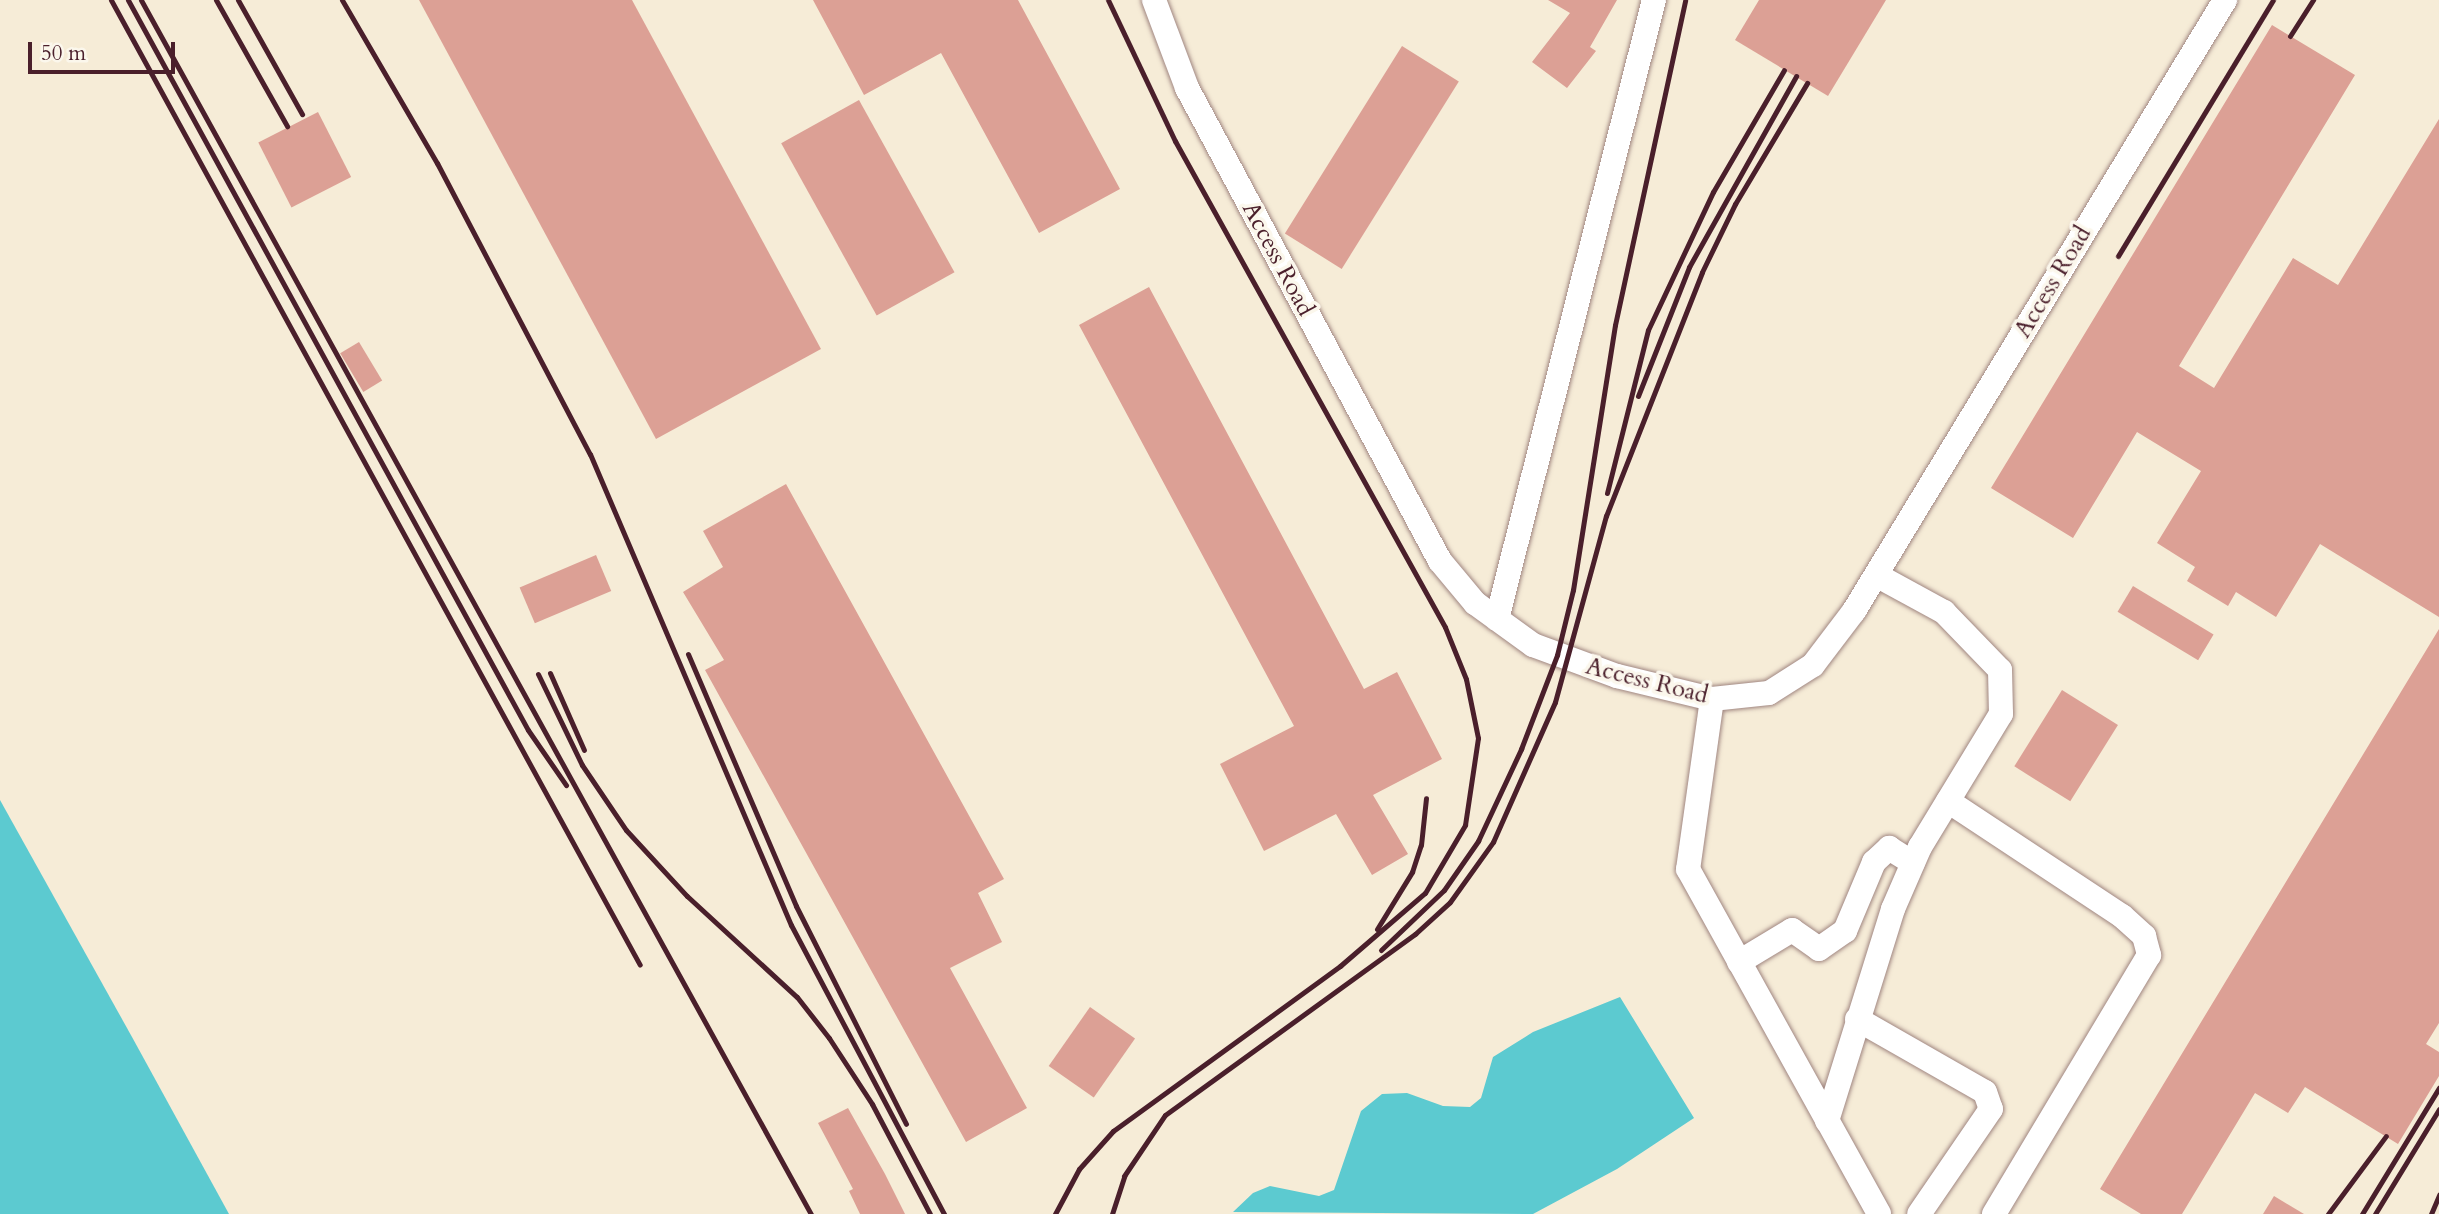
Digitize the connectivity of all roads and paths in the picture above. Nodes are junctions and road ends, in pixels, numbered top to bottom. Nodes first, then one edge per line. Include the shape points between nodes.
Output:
1 (1154, 0) edge
2 (1654, 0) edge
3 (2225, 0) edge
4 (1876, 575) junction
5 (1497, 619) junction
6 (1712, 699) junction
7 (1948, 801) junction
8 (1913, 863) junction
9 (1739, 962) junction
10 (1857, 1019) junction
11 (1827, 1121) junction
12 (1879, 1214) edge
13 (1919, 1214) edge
14 (1994, 1214) edge

1 - 5 lane, Access Road via 1187,89 1440,561 1475,603
2 - 5 lane
3 - 4 lane, Access Road
4 - 6 lane, Access Road via 1814,665 1769,693
4 - 7 lane via 1944,612 2000,670 2001,714
5 - 6 lane, Access Road via 1533,645 1570,661
6 - 9 lane via 1688,869
7 - 8 lane
7 - 14 lane via 2122,916 2144,936 2149,955
8 - 9 lane via 1889,848 1874,862 1845,931 1819,949 1792,930
8 - 10 lane
9 - 11 lane
10 - 11 lane
10 - 13 lane via 1985,1092 1991,1109
11 - 12 lane

